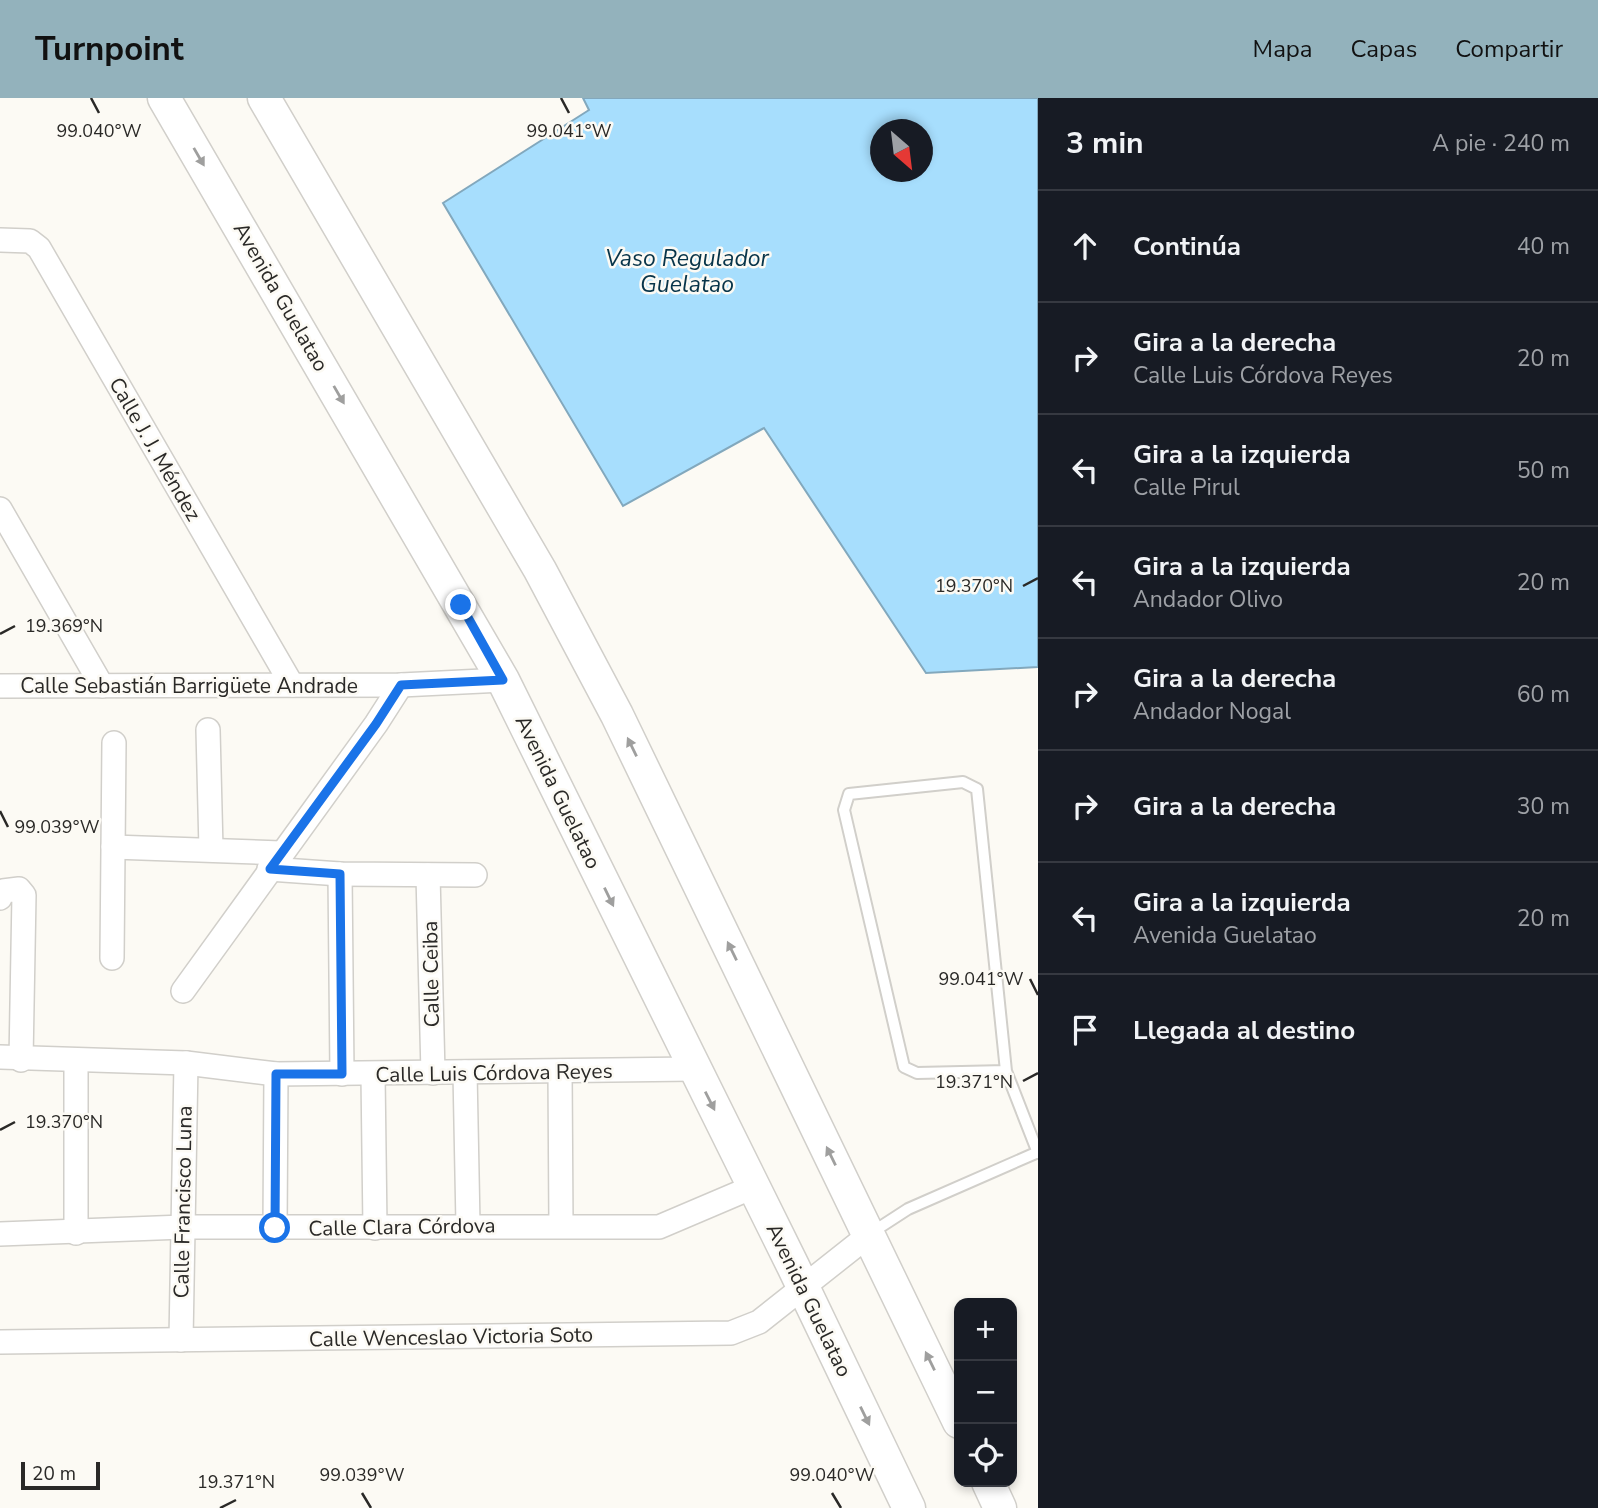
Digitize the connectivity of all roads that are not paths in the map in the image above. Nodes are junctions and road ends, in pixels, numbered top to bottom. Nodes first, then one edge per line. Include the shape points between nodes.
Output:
1 (164, 98) edge
2 (264, 98) edge
3 (0, 240) edge
4 (0, 509) edge
5 (503, 680) junction
6 (292, 685) junction
7 (401, 685) junction
8 (0, 686) edge
9 (102, 686) junction
10 (208, 730) dead end
11 (114, 743) dead end
12 (113, 847) junction
13 (211, 849) junction
14 (275, 860) junction
15 (340, 874) junction
16 (428, 875) junction
17 (475, 875) dead end
18 (0, 898) edge
19 (112, 958) dead end
20 (183, 991) dead end
21 (10, 1059) edge
22 (76, 1060) junction
23 (186, 1063) junction
24 (694, 1069) junction
25 (1006, 1071) junction
26 (465, 1072) junction
27 (560, 1072) junction
28 (433, 1073) junction
29 (276, 1074) junction
30 (342, 1074) junction
31 (373, 1075) junction
32 (1038, 1152) edge
33 (753, 1187) junction
34 (468, 1225) junction
35 (561, 1226) junction
36 (183, 1227) junction
37 (275, 1228) junction
38 (375, 1228) junction
39 (76, 1233) junction
40 (0, 1234) edge
41 (869, 1235) junction
42 (798, 1278) junction
43 (181, 1340) junction
44 (0, 1342) edge
45 (954, 1412) edge
46 (990, 1487) edge
47 (909, 1508) edge
48 (1000, 1508) edge

1 -> 5 main road, Avenida Guelatao
41 -> 2 main road via 617,715 540,570
3 - 6 street, Calle J. J. Méndez via 25,240 39,248
4 - 9 street
5 - 7 street, Calle Sebastián Barrigüete Andrade
5 -> 24 main road, Avenida Guelatao
6 - 7 street, Calle Sebastián Barrigüete Andrade
6 - 9 street, Calle Sebastián Barrigüete Andrade
7 - 14 street
8 - 9 street, Calle Sebastián Barrigüete Andrade
10 - 13 street
11 - 12 street
12 - 13 street
12 - 19 street
13 - 14 street
14 - 15 street
14 - 20 street
15 - 16 street
15 - 30 street
16 - 17 street
16 - 28 street, Calle Ceiba
18 - 21 street via 9,889 19,888 24,895
21 - 22 street, Calle Luis Córdova Reyes
22 - 23 street, Calle Luis Córdova Reyes
22 - 39 street
23 - 29 street, Calle Luis Córdova Reyes
23 - 36 street, Calle Francisco Luna
24 - 27 street, Calle Luis Córdova Reyes
24 -> 33 main road, Avenida Guelatao
25 - 25 lane via 977,789 963,782 849,794 844,810 904,1067 917,1073
25 - 32 lane
26 - 27 street, Calle Luis Córdova Reyes
26 - 28 street, Calle Luis Córdova Reyes
26 - 34 street
27 - 35 street
28 - 31 street, Calle Luis Córdova Reyes
29 - 30 street, Calle Luis Córdova Reyes
29 - 37 street
30 - 31 street, Calle Luis Córdova Reyes
31 - 38 street
32 - 41 lane via 908,1209
33 - 35 street, Calle Clara Córdova via 662,1226
33 - 42 main road, Avenida Guelatao
34 - 35 street, Calle Clara Córdova
34 - 38 street, Calle Clara Córdova
36 - 37 street, Calle Clara Córdova
36 - 39 street, Calle Clara Córdova
36 - 43 street, Calle Francisco Luna
37 - 38 street, Calle Clara Córdova
39 - 40 street, Calle Clara Córdova
41 - 42 street, Calle Wenceslao Victoria Soto
45 -> 41 main road
42 - 43 street, Calle Wenceslao Victoria Soto via 759,1322 731,1333
42 -> 47 main road, Avenida Guelatao
43 - 44 street, Calle Wenceslao Victoria Soto
46 - 48 main road

